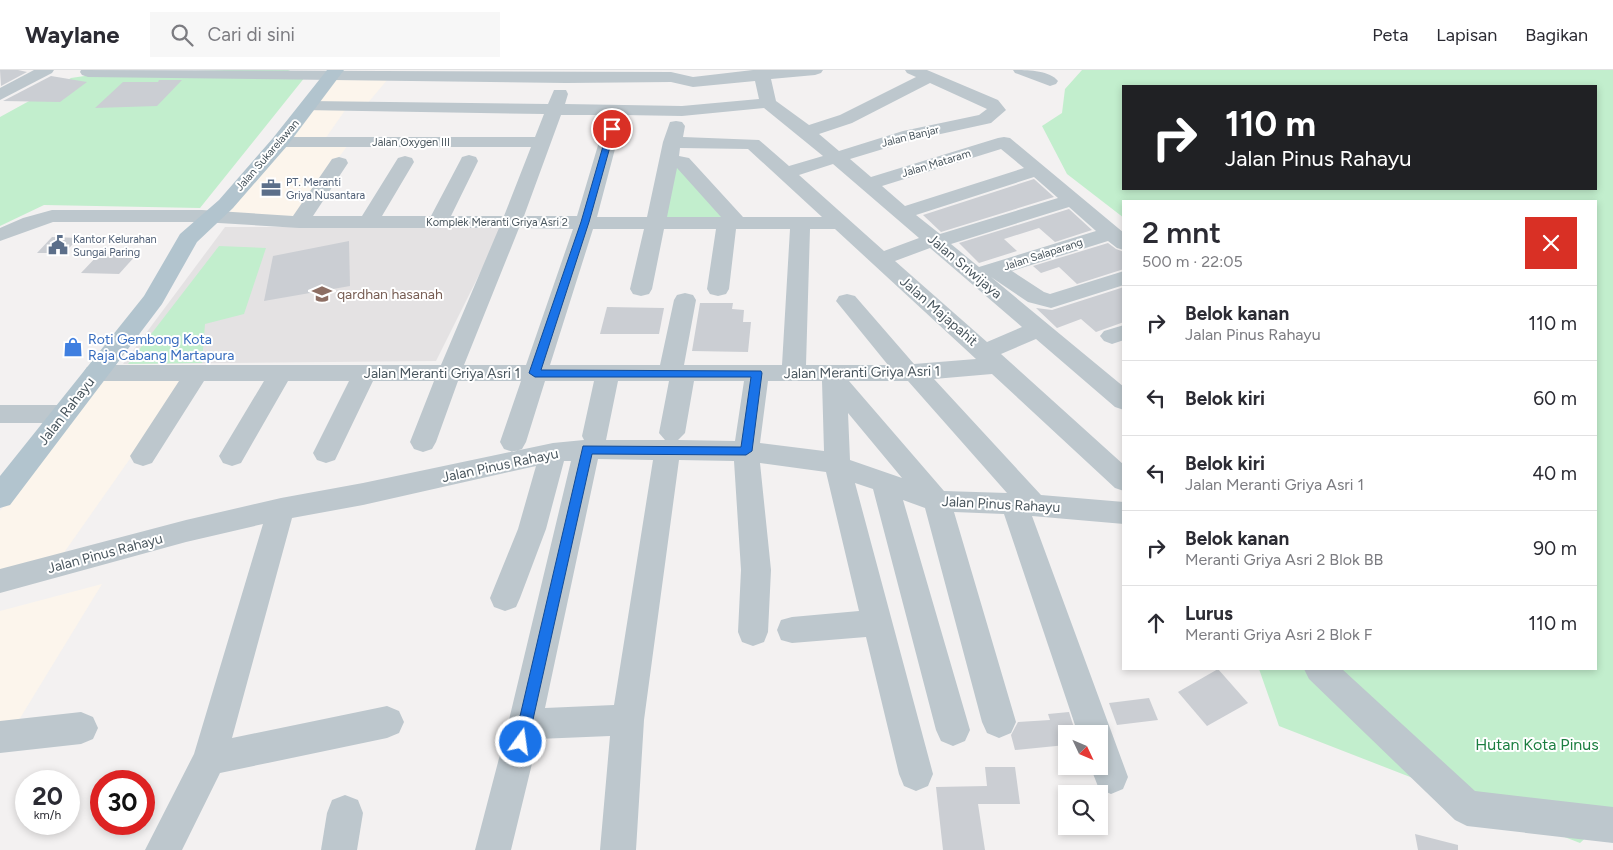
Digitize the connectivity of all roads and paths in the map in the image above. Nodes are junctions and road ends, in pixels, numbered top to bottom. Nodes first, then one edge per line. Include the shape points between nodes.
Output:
1 (46, 70) edge
2 (823, 70) edge
3 (913, 70) edge
4 (1021, 70) edge
5 (88, 72) dead end
6 (328, 72) edge
7 (762, 72) edge
8 (400, 73) edge
9 (455, 73) edge
10 (511, 73) edge
11 (568, 74) edge
12 (621, 74) edge
13 (672, 74) edge
14 (929, 77) junction
15 (1050, 81) dead end
16 (0, 95) edge
17 (768, 103) junction
18 (309, 106) junction
19 (554, 109) junction
20 (617, 110) junction
21 (679, 111) junction
22 (985, 119) junction
23 (806, 132) junction
24 (1002, 138) junction
25 (280, 142) junction
26 (542, 142) junction
27 (672, 142) junction
28 (836, 157) junction
29 (469, 161) dead end
30 (405, 162) dead end
31 (668, 162) junction
32 (339, 163) dead end
33 (1037, 170) junction
34 (786, 173) junction
35 (868, 184) junction
36 (1072, 200) junction
37 (902, 213) junction
38 (205, 220) junction
39 (299, 222) junction
40 (368, 222) junction
41 (438, 222) junction
42 (512, 222) junction
43 (585, 222) junction
44 (654, 222) junction
45 (733, 223) junction
46 (800, 223) junction
47 (841, 223) junction
48 (0, 235) edge
49 (1117, 238) edge
50 (935, 241) junction
51 (880, 259) junction
52 (985, 272) junction
53 (1122, 279) edge
54 (641, 289) dead end
55 (718, 289) dead end
56 (685, 300) dead end
57 (847, 301) dead end
58 (1038, 329) junction
59 (992, 358) junction
60 (95, 373) junction
61 (197, 373) junction
62 (281, 373) junction
63 (365, 373) junction
64 (448, 373) junction
65 (535, 373) junction
66 (608, 373) junction
67 (676, 373) junction
68 (757, 373) junction
69 (794, 373) junction
70 (911, 373) junction
71 (832, 377) junction
72 (1122, 399) edge
73 (0, 414) edge
74 (63, 414) junction
75 (669, 441) junction
76 (423, 442) dead end
77 (513, 442) dead end
78 (591, 443) junction
79 (746, 451) junction
80 (326, 453) dead end
81 (553, 453) junction
82 (143, 456) dead end
83 (232, 456) dead end
84 (837, 465) junction
85 (1122, 479) edge
86 (885, 482) junction
87 (0, 497) edge
88 (937, 501) junction
89 (1025, 504) junction
90 (281, 509) junction
91 (1122, 513) edge
92 (0, 581) edge
93 (506, 598) dead end
94 (876, 623) junction
95 (792, 630) dead end
96 (754, 632) dead end
97 (1321, 670) edge
98 (628, 720) junction
99 (387, 722) dead end
100 (999, 722) dead end
101 (526, 724) junction
102 (1092, 725) edge
103 (81, 728) dead end
104 (952, 730) dead end
105 (0, 737) edge
106 (210, 759) junction
107 (1108, 769) edge
108 (916, 774) dead end
109 (1111, 777) dead end
110 (345, 813) dead end
111 (1613, 825) edge
112 (163, 850) edge
113 (340, 850) edge
114 (493, 850) edge
115 (618, 850) edge

1 - 16 street
2 - 7 street
3 - 14 street
4 - 15 street
5 - 6 street
6 - 8 street
6 - 18 main road, Jalan Sukarelawan
6 - 38 main road, Jalan Sukarelawan via 210,202
7 - 13 street via 693,82
7 - 17 street
8 - 9 street
9 - 10 street
10 - 11 street
11 - 12 street
11 - 19 street
12 - 13 street
14 - 22 street via 997,108
14 - 23 street via 846,119
17 - 21 street
17 - 23 street, Jalan Sriwijaya
18 - 19 street
18 - 25 main road, Jalan Sukarelawan
19 - 20 street
19 - 26 street
20 - 21 street
20 - 43 street
21 - 27 street
22 - 24 street
22 - 28 street, Jalan Banjar
23 - 28 street, Jalan Sriwijaya
24 - 33 street
24 - 35 street, Jalan Mataram
25 - 26 street, Jalan Oxygen III
25 - 38 main road, Jalan Sukarelawan
26 - 42 street
27 - 31 street
27 - 34 street, Jalan Majapahit via 753,144
28 - 34 street, Jalan Banjar
28 - 35 street, Jalan Sriwijaya
29 - 41 street
30 - 40 street
31 - 44 street
31 - 45 street via 682,162
32 - 39 street
33 - 36 street
33 - 37 street
34 - 47 street, Jalan Majapahit
35 - 37 street, Jalan Sriwijaya
36 - 49 street
36 - 50 street
37 - 50 street, Jalan Sriwijaya
38 - 39 street, Komplek Meranti Griya Asri 2
38 - 48 street via 52,216
38 - 60 main road, Jalan Rahayu via 188,239 154,299
39 - 40 street, Komplek Meranti Griya Asri 2
40 - 41 street, Komplek Meranti Griya Asri 2
41 - 42 street, Komplek Meranti Griya Asri 2
42 - 43 street, Komplek Meranti Griya Asri 2
42 - 64 street
43 - 44 street, Komplek Meranti Griya Asri 2
43 - 65 street
44 - 45 street, Komplek Meranti Griya Asri 2
44 - 54 street
45 - 46 street, Komplek Meranti Griya Asri 2
45 - 55 street
46 - 47 street, Komplek Meranti Griya Asri 2
46 - 69 street
47 - 51 street, Jalan Majapahit
49 - 52 street, Jalan Salaparang
50 - 51 street
50 - 52 street, Jalan Sriwijaya
51 - 59 street, Jalan Majapahit
52 - 53 street via 1051,301
52 - 58 street, Jalan Sriwijaya
56 - 67 street
57 - 70 street
58 - 59 street
58 - 72 street, Jalan Sriwijaya
59 - 70 street, Jalan Meranti Griya Asri 1
59 - 85 street, Jalan Majapahit
60 - 61 street, Jalan Meranti Griya Asri 1
60 - 74 main road, Jalan Rahayu
61 - 62 street, Jalan Meranti Griya Asri 1
61 - 82 street
62 - 63 street, Jalan Meranti Griya Asri 1
62 - 83 street
63 - 64 street, Jalan Meranti Griya Asri 1
63 - 80 street
64 - 65 street, Jalan Meranti Griya Asri 1
64 - 76 street
65 - 66 street, Jalan Meranti Griya Asri 1
65 - 77 street
66 - 67 street, Jalan Meranti Griya Asri 1
66 - 78 street
67 - 68 street, Jalan Meranti Griya Asri 1
67 - 75 street
68 - 69 street, Jalan Meranti Griya Asri 1
68 - 79 street
69 - 71 street, Jalan Meranti Griya Asri 1
70 - 71 street, Jalan Meranti Griya Asri 1
70 - 89 street via 1032,503
71 - 84 street
71 - 88 street
73 - 74 street
74 - 87 main road, Jalan Rahayu
75 - 78 street, Jalan Pinus Rahayu
75 - 79 street, Jalan Pinus Rahayu
75 - 98 street
78 - 81 street, Jalan Pinus Rahayu
78 - 101 street
79 - 84 street, Jalan Pinus Rahayu
79 - 96 street via 756,570
81 - 90 street, Jalan Pinus Rahayu
81 - 93 street via 532,529
84 - 86 street, Jalan Pinus Rahayu
84 - 94 street
86 - 88 street, Jalan Pinus Rahayu
86 - 104 street
88 - 89 street, Jalan Pinus Rahayu
88 - 100 street
89 - 91 street, Jalan Pinus Rahayu
89 - 102 street
90 - 92 street, Jalan Pinus Rahayu
90 - 106 street
94 - 95 street
94 - 108 street
97 - 111 street via 1467,808
98 - 101 street
98 - 115 street
99 - 106 street
101 - 114 street
103 - 105 street
106 - 112 street
107 - 109 street
110 - 113 street

